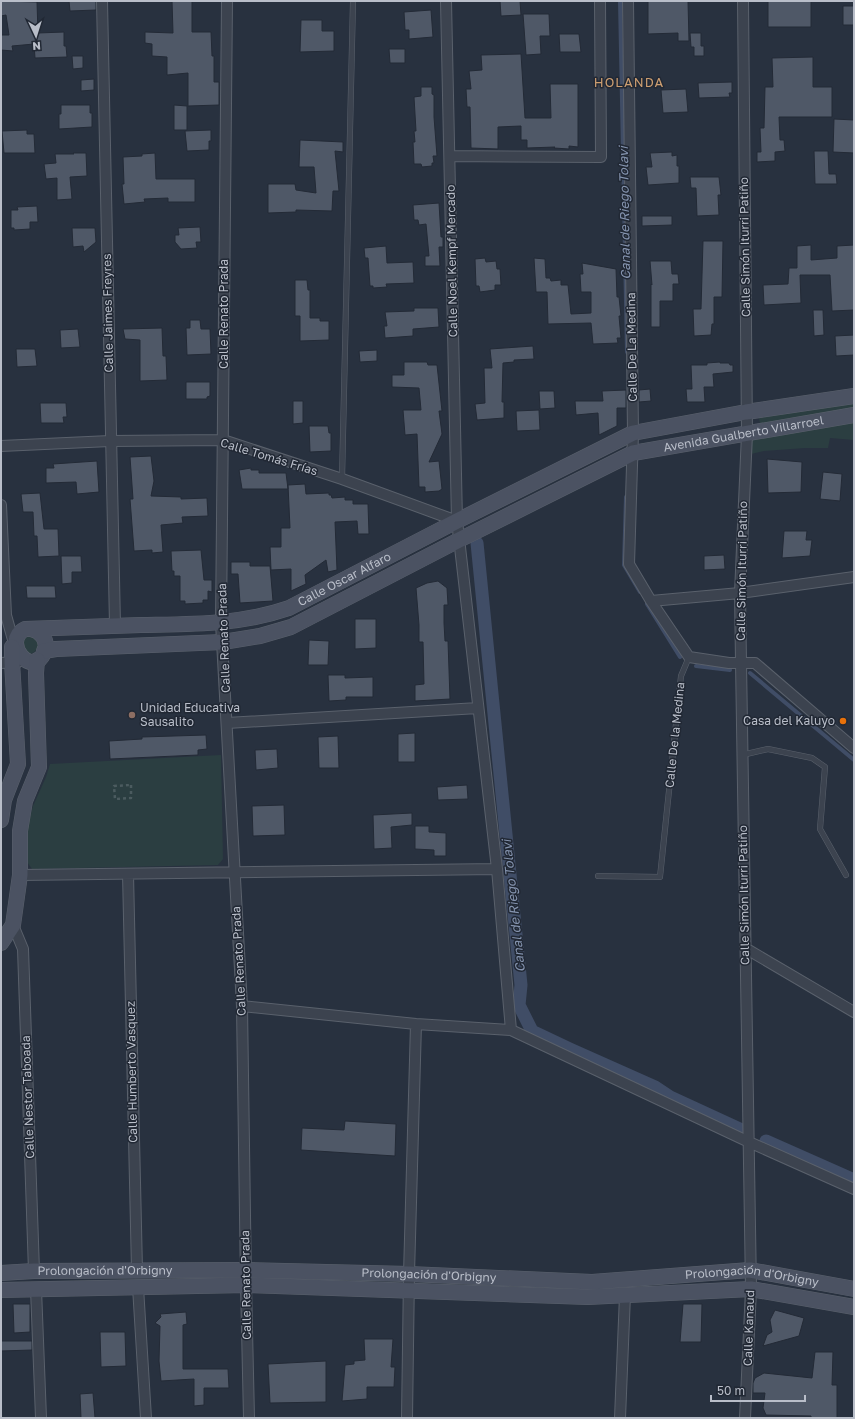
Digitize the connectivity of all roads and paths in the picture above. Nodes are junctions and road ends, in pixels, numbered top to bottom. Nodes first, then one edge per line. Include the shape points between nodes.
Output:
1 (102, 1) edge
2 (227, 1) edge
3 (353, 1) edge
4 (446, 1) edge
5 (600, 1) edge
6 (628, 1) edge
7 (743, 1) edge
8 (450, 156) junction
9 (854, 396) edge
10 (746, 412) junction
11 (854, 415) edge
12 (633, 433) junction
13 (747, 434) junction
14 (223, 440) junction
15 (110, 441) junction
16 (1, 446) edge
17 (633, 453) junction
18 (342, 479) junction
19 (1, 505) edge
20 (457, 521) junction
21 (459, 540) junction
22 (854, 577) edge
23 (740, 593) junction
24 (651, 601) junction
25 (6, 615) junction
26 (221, 623) junction
27 (115, 625) junction
28 (28, 629) junction
29 (223, 642) junction
30 (12, 643) junction
31 (689, 657) junction
32 (24, 660) edge
33 (740, 662) junction
34 (478, 708) junction
35 (227, 723) junction
36 (854, 748) edge
37 (742, 755) junction
38 (131, 798) joint
39 (1, 820) edge
40 (497, 869) junction
41 (234, 872) junction
42 (128, 874) junction
43 (20, 875) junction
44 (846, 875) dead end
45 (598, 876) dead end
46 (14, 925) junction
47 (1, 943) edge
48 (745, 948) junction
49 (242, 1006) junction
50 (854, 1012) edge
51 (416, 1024) junction
52 (511, 1030) junction
53 (749, 1142) junction
54 (854, 1189) edge
55 (137, 1270) junction
56 (246, 1270) junction
57 (750, 1270) junction
58 (34, 1271) junction
59 (1, 1273) edge
60 (409, 1274) junction
61 (246, 1285) junction
62 (138, 1287) junction
63 (36, 1289) junction
64 (751, 1289) junction
65 (854, 1289) edge
66 (1, 1290) edge
67 (409, 1290) junction
68 (625, 1295) junction
69 (854, 1307) edge
70 (41, 1418) edge
71 (146, 1418) edge
72 (249, 1418) edge
73 (407, 1418) edge
74 (620, 1418) edge
75 (745, 1418) edge

1 - 15 street, Calle Jaimes Freyres
2 - 14 street, Calle Renato Prada
3 - 18 lane
4 - 8 street, Calle Noel Kempf Mercado
5 - 8 street via 601,158
6 - 12 street, Calle De La Medina
7 - 10 street, Calle Simón Iturri Patiño
8 - 20 street, Calle Noel Kempf Mercado
9 - 10 main road, Avenida Gualberto Villarroel
10 - 12 main road, Avenida Gualberto Villarroel
10 - 13 street, Calle Simón Iturri Patiño
11 - 13 main road, Avenida Gualberto Villarroel
12 - 17 street, Calle De La Medina
12 - 20 main road, Calle Oscar Alfaro
13 - 17 main road, Avenida Gualberto Villarroel
13 - 23 street, Calle Simón Iturri Patiño
14 - 15 street, Calle Tomás Frías
14 - 18 street, Calle Tomás Frías
14 - 26 street, Calle Renato Prada
15 - 16 street, Calle Tomás Frías
15 - 27 street, Calle Jaimes Freyres
17 - 21 main road, Calle Oscar Alfaro
17 - 24 street via 629,564
18 - 20 street, Calle Tomás Frías
19 - 25 street
20 - 21 street, Calle Noel Kempf Mercado
20 - 26 main road, Calle Oscar Alfaro via 288,608 270,615
21 - 29 main road, Calle Oscar Alfaro via 291,627 260,636
21 - 34 street, Calle Noel Kempf Mercado
22 - 23 street
23 - 24 street
23 - 33 street, Calle Simón Iturri Patiño
24 - 31 street
25 - 28 street via 14,623
25 - 30 street
26 - 27 main road, Calle Oscar Alfaro
26 - 29 street, Calle Renato Prada
27 - 28 main road, Calle Oscar Alfaro
28 - 30 main road via 20,631
28 - 32 main road via 40,633 46,646
29 - 32 main road, Calle Oscar Alfaro via 56,648
29 - 35 street, Calle Renato Prada
30 - 32 main road
31 - 33 street via 729,663
31 - 45 lane, Calle De la Medina via 681,676 660,877
32 - 39 main road via 18,764 4,800
32 - 43 main road via 36,673 40,767 25,801 20,831
33 - 36 street via 755,663
33 - 37 street, Calle Simón Iturri Patiño
34 - 35 street
34 - 40 street, Calle Noel Kempf Mercado
35 - 41 street, Calle Renato Prada
37 - 44 lane via 768,749 812,758 825,767 820,829
37 - 48 street, Calle Simón Iturri Patiño
38 - 38 path via 131,785 114,786 115,799
40 - 41 street
40 - 52 street, Calle Noel Kempf Mercado
41 - 42 street
41 - 49 street, Calle Renato Prada
42 - 43 street
42 - 55 street, Calle Humberto Vasquez
43 - 46 main road
46 - 47 main road
46 - 58 street, Calle Nestor Taboada via 23,949
48 - 50 street
48 - 53 street, Calle Simón Iturri Patiño
49 - 51 street
49 - 56 street, Calle Renato Prada
51 - 52 street
51 - 60 street
52 - 53 street
53 - 54 street
53 - 57 street, Calle Kanaud
55 - 56 main road, Prolongación d'Orbigny
55 - 58 main road, Prolongación d'Orbigny
56 - 60 main road, Prolongación d'Orbigny
56 - 61 street, Calle Renato Prada
57 - 60 main road, Prolongación d'Orbigny via 592,1282
57 - 64 street, Calle Kanaud
57 - 65 main road, Prolongación d'Orbigny
58 - 59 main road, Prolongación d'Orbigny
60 - 67 street
61 - 62 main road, Prolongación d'Orbigny
61 - 67 main road, Prolongación d'Orbigny
61 - 72 street, Calle Renato Prada
62 - 63 main road, Prolongación d'Orbigny
62 - 71 street
63 - 66 main road, Prolongación d'Orbigny
63 - 70 street
64 - 68 main road, Prolongación d'Orbigny
64 - 69 main road, Prolongación d'Orbigny
64 - 75 street, Calle Kanaud
67 - 68 main road, Prolongación d'Orbigny via 588,1297
67 - 73 street
68 - 74 street

